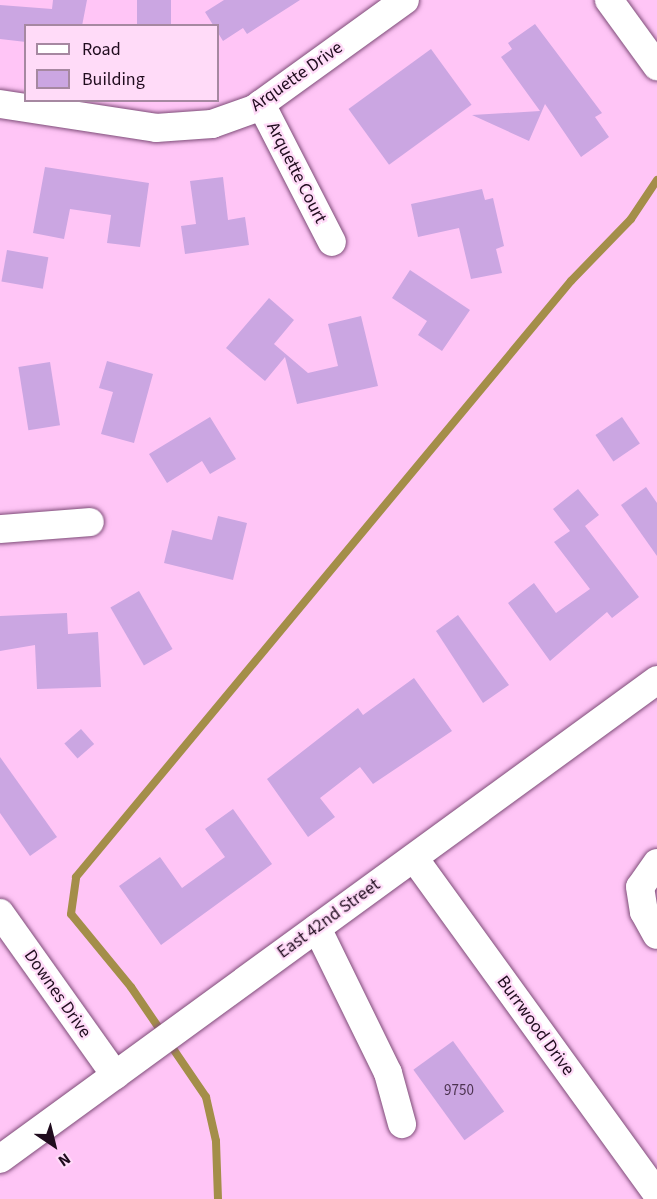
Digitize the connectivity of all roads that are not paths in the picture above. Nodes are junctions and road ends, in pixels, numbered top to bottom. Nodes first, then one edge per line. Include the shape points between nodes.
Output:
1 (405, 0) edge
2 (609, 0) edge
3 (657, 66) edge
4 (0, 104) edge
5 (261, 104) junction
6 (332, 242) dead end
7 (90, 522) dead end
8 (0, 529) edge
9 (657, 680) edge
10 (414, 858) junction
11 (657, 863) edge
12 (0, 913) edge
13 (317, 928) junction
14 (657, 935) edge
15 (115, 1075) junction
16 (402, 1124) dead end
17 (0, 1159) edge
18 (657, 1194) edge

1 - 5 street, Arquette Drive
2 - 3 street
4 - 5 street, Arquette Drive via 187,129
5 - 6 street, Arquette Court
7 - 8 street
9 - 10 street, East 42nd Street
10 - 13 street, East 42nd Street
10 - 18 street, Burrwood Drive
11 - 14 street via 640,887 644,912
12 - 15 street, Downes Drive
13 - 15 street, East 42nd Street
13 - 16 street via 388,1073
15 - 17 street, East 42nd Street

